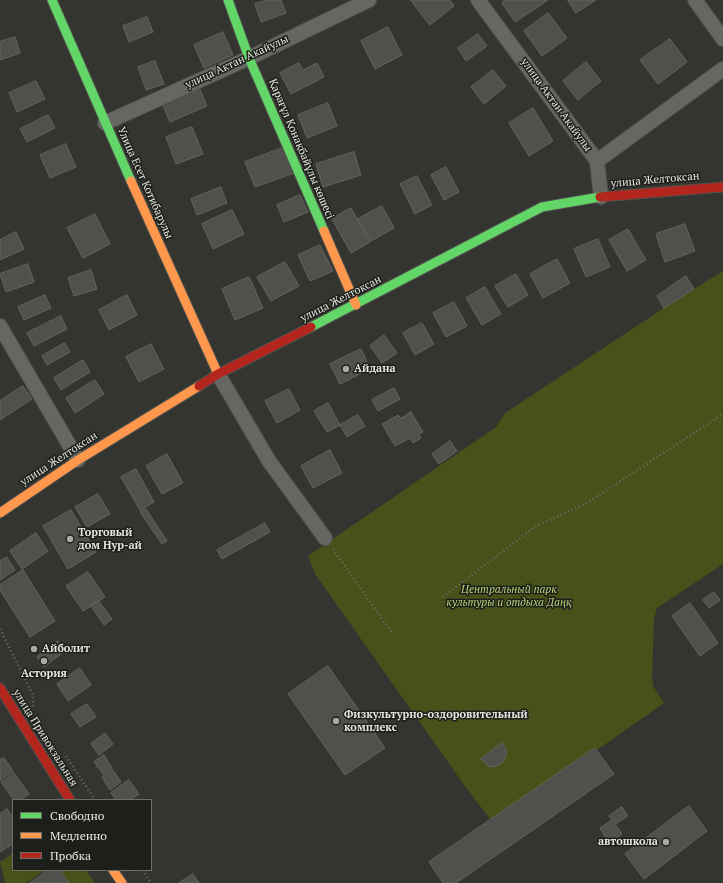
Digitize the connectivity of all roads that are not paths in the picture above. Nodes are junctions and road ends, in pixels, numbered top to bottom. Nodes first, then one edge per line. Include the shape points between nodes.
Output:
1 (52, 0) edge
2 (228, 0) edge
3 (369, 0) edge
4 (478, 0) edge
5 (695, 0) edge
6 (723, 39) edge
7 (249, 58) junction
8 (723, 69) edge
9 (105, 123) junction
10 (597, 161) junction
11 (723, 187) edge
12 (601, 197) junction
13 (356, 305) junction
14 (0, 326) edge
15 (218, 374) junction
16 (78, 460) junction
17 (0, 513) edge
18 (325, 538) road end
19 (0, 688) edge
20 (69, 799) edge
21 (114, 871) edge
22 (122, 883) edge

1 - 9 main road, Улица Есет Котибарулы
2 - 7 main road, Қарағұл Қонақбайұлы көшесі
3 - 7 street, улица Актан Акайулы
4 - 10 street, улица Актан Акайулы
5 - 6 street
7 - 9 street, улица Актан Акайулы
7 - 13 main road, Қарағұл Қонақбайұлы көшесі
8 - 10 street
9 - 15 main road, Улица Есет Котибарулы
10 - 12 street, улица Актан Акайулы
11 - 12 main road, улица Желтоксан
12 - 13 main road, улица Желтоксан via 542,207
13 - 15 main road, улица Желтоксан
14 - 16 street
15 - 16 main road, улица Желтоксан
15 - 18 street via 269,461
16 - 17 main road, улица Желтоксан
19 - 20 main road, улица Привокзальная
21 - 22 main road

